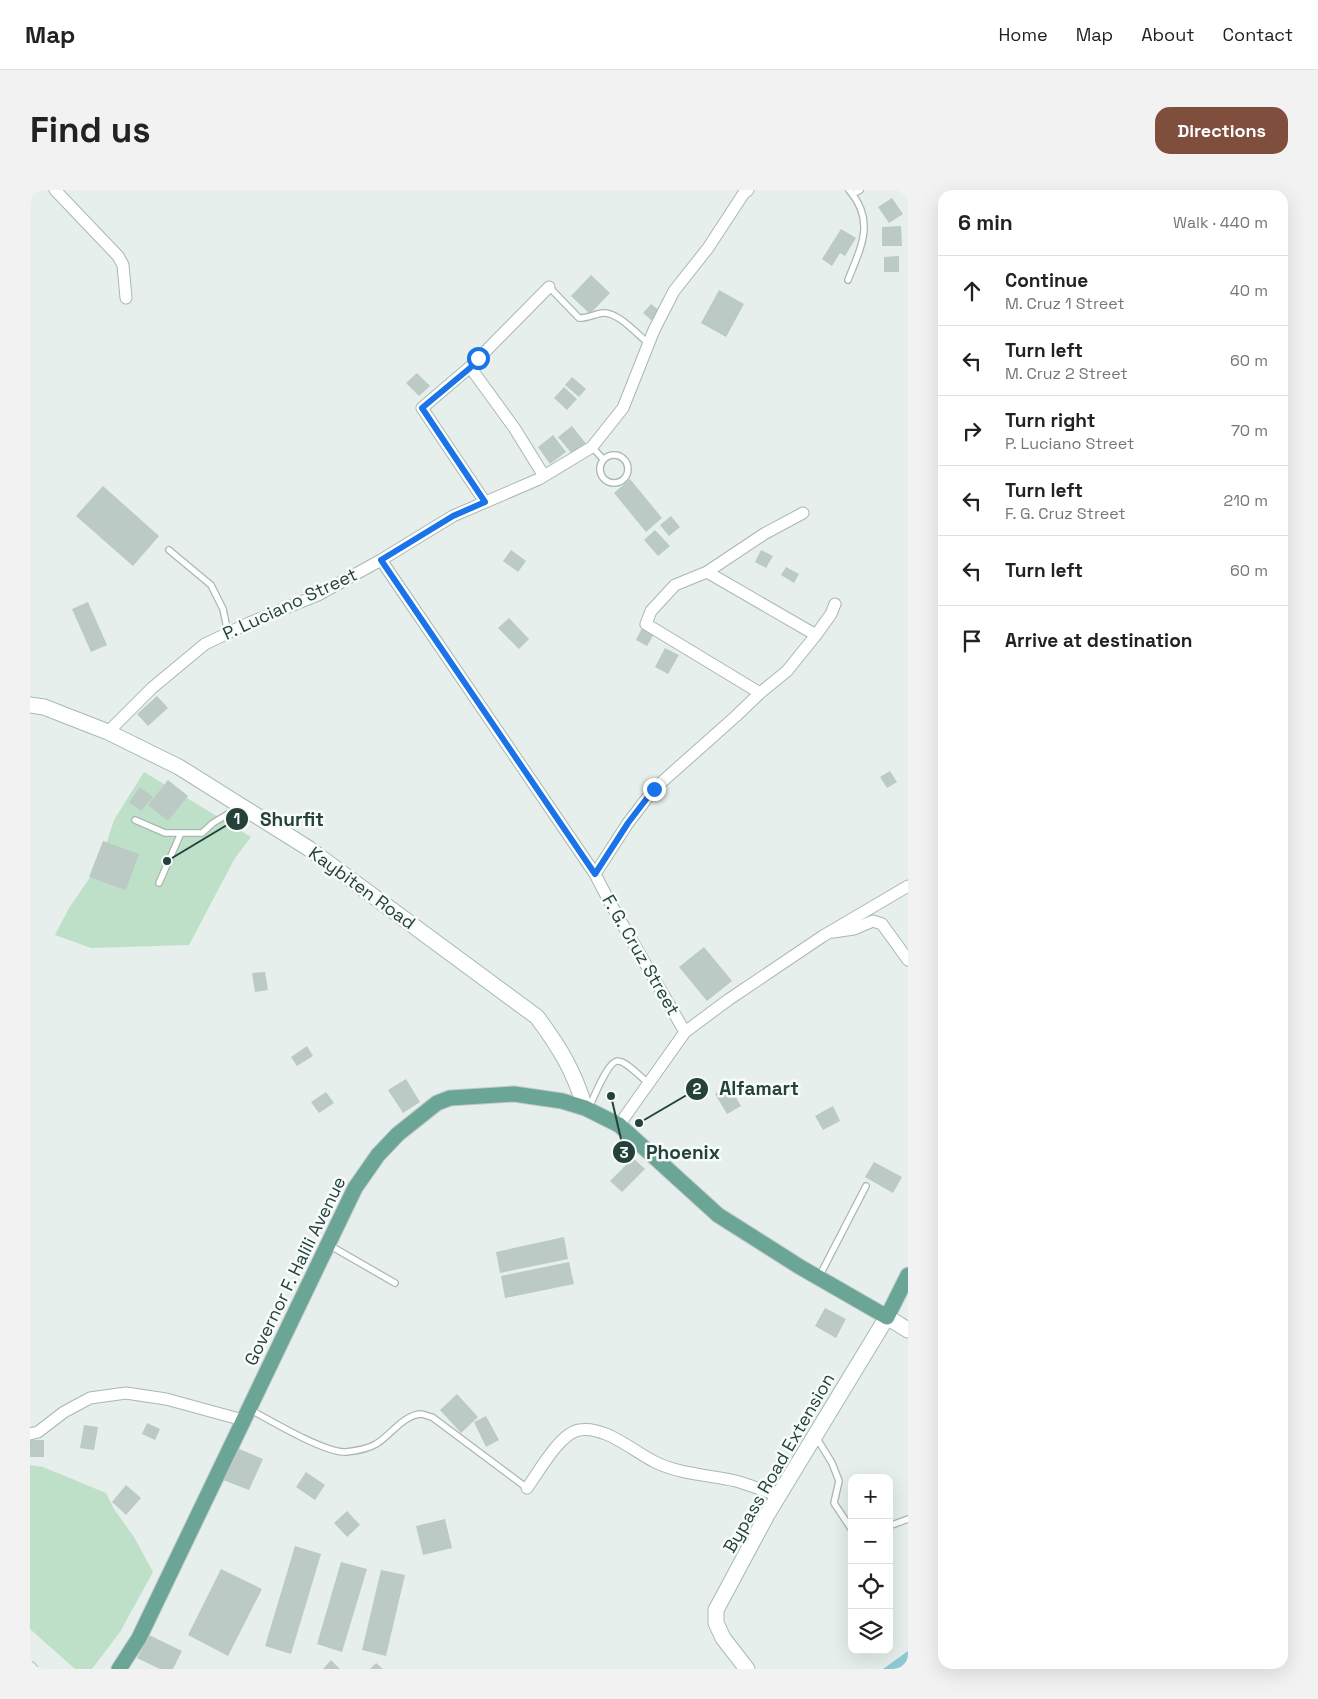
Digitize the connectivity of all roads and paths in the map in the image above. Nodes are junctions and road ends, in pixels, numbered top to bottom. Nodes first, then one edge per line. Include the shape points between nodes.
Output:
1 (55, 190) edge
2 (748, 190) edge
3 (860, 190) edge
4 (851, 192) edge
5 (848, 280) dead end
6 (549, 287) joint
7 (126, 298) dead end
8 (648, 344) junction
9 (470, 368) junction
10 (592, 447) junction
11 (604, 459) junction
12 (544, 476) junction
13 (485, 502) junction
14 (804, 513) dead end
15 (169, 550) dead end
16 (381, 560) junction
17 (707, 572) junction
18 (835, 604) dead end
19 (228, 633) junction
20 (816, 635) junction
21 (760, 693) junction
22 (30, 705) edge
23 (108, 732) junction
24 (247, 810) junction
25 (135, 820) dead end
26 (181, 833) junction
27 (595, 874) junction
28 (159, 883) dead end
29 (908, 886) edge
30 (830, 933) junction
31 (908, 960) edge
32 (685, 1032) junction
33 (649, 1084) junction
34 (586, 1109) junction
35 (619, 1125) junction
36 (866, 1186) dead end
37 (328, 1244) junction
38 (908, 1275) edge
39 (819, 1277) junction
40 (396, 1283) dead end
41 (887, 1317) junction
42 (908, 1330) edge
43 (246, 1414) junction
44 (30, 1434) edge
45 (816, 1435) junction
46 (527, 1488) joint
47 (779, 1496) junction
48 (908, 1519) edge
49 (848, 1524) edge
50 (893, 1525) edge
51 (120, 1669) edge
52 (747, 1669) edge

1 - 7 street via 118,256 123,265
2 - 8 street, P. Luciano Street via 674,291
3 - 4 lane
4 - 5 lane via 865,219 862,244
6 - 8 lane via 579,318 613,313
6 - 9 street
8 - 10 street, P. Luciano Street via 623,408
9 - 12 street
9 - 13 street via 422,408
10 - 11 lane
10 - 12 street, P. Luciano Street
11 - 11 lane via 599,468 602,478 610,483 620,482 627,476 628,466 622,458 612,455
12 - 13 street, P. Luciano Street
13 - 16 street, P. Luciano Street via 453,516
14 - 17 street via 764,534
15 - 19 lane via 211,584 223,609
16 - 19 street, P. Luciano Street via 318,595
16 - 27 street, F. G. Cruz Street
17 - 20 street
17 - 21 street via 675,585 651,610 646,624
18 - 20 street
19 - 23 street, P. Luciano Street via 205,644 159,681
20 - 21 street via 787,671
21 - 27 street via 654,789
22 - 23 street, Kaybiten Road via 44,707
23 - 24 street, Kaybiten Road via 179,767
24 - 26 lane via 228,814 202,833
24 - 34 street, Kaybiten Road via 308,848 537,1017 560,1048
25 - 26 lane via 165,833
26 - 28 lane
27 - 32 street, F. G. Cruz Street
29 - 30 street
30 - 31 street via 877,921
30 - 32 street
32 - 33 street, F. G. Cruz Street
33 - 34 lane via 628,1066 616,1061 610,1065
33 - 35 street, F. G. Cruz Street
34 - 35 main road, Governor F. Halili Avenue
34 - 37 main road, Governor F. Halili Avenue via 562,1101 514,1094 450,1098 437,1103 398,1134 378,1155 354,1188
35 - 39 main road, Governor F. Halili Avenue via 718,1215
36 - 39 lane
37 - 40 lane
37 - 43 main road, Governor F. Halili Avenue
38 - 41 main road, Bypass Road Extension
39 - 41 main road, Governor F. Halili Avenue
41 - 42 street, Governor F. Halili Avenue
41 - 45 street, Bypass Road Extension
43 - 44 street via 126,1393 90,1398
43 - 46 lane via 344,1452 374,1445 405,1420 420,1414 432,1417
43 - 51 main road, Governor F. Halili Avenue
45 - 47 street, Bypass Road Extension
45 - 49 lane via 839,1482 834,1504
46 - 47 street via 565,1437 577,1430 592,1429 655,1462 737,1481
47 - 52 street, Bypass Road Extension via 716,1610 716,1623
48 - 50 lane

